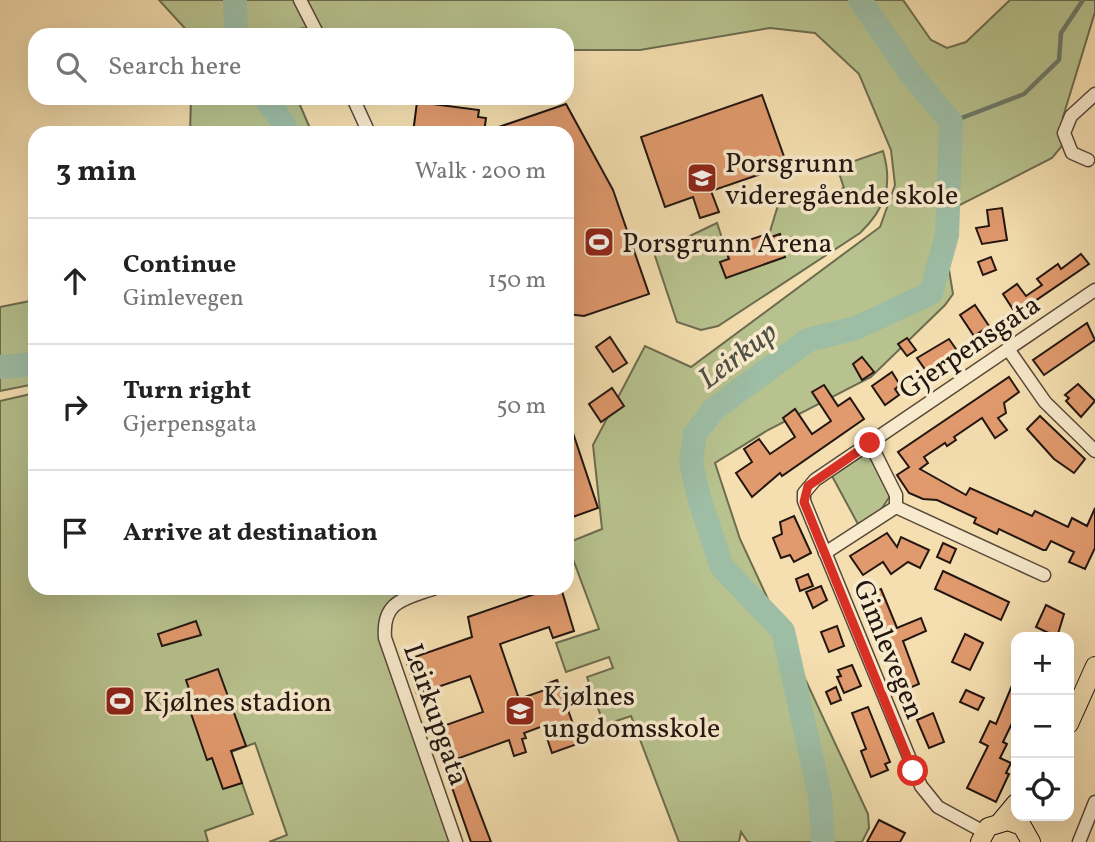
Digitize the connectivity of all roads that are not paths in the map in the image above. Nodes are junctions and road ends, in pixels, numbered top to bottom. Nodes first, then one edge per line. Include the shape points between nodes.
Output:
1 (300, 0) edge
2 (314, 28) edge
3 (1095, 94) edge
4 (356, 105) edge
5 (366, 126) edge
6 (1088, 160) dead end
7 (1095, 290) edge
8 (1008, 349) junction
9 (870, 443) junction
10 (1095, 451) edge
11 (804, 493) joint
12 (896, 507) junction
13 (825, 553) junction
14 (1044, 575) dead end
15 (415, 595) edge
16 (1095, 652) edge
17 (1095, 666) edge
18 (1070, 695) edge
19 (1074, 713) edge
20 (1095, 802) edge
21 (1011, 809) edge
22 (1001, 821) junction
23 (1029, 830) edge
24 (982, 837) edge
25 (456, 842) edge
26 (1079, 842) edge

1 - 2 street
3 - 6 street via 1071,116 1064,133 1072,153
4 - 5 street
7 - 8 street, Gjerpensgata
8 - 9 street, Gjerpensgata
8 - 10 street via 1045,402
9 - 11 street, Gjerpensgata
9 - 12 street via 896,495
11 - 13 street, Gimlevegen
12 - 13 street
12 - 14 street
13 - 24 street, Gimlevegen via 921,786 938,807
15 - 25 street, Leirkupgata via 388,609 385,638
16 - 18 main road
17 - 19 main road
20 - 26 street
21 - 22 main road
22 - 23 main road
22 - 24 main road

